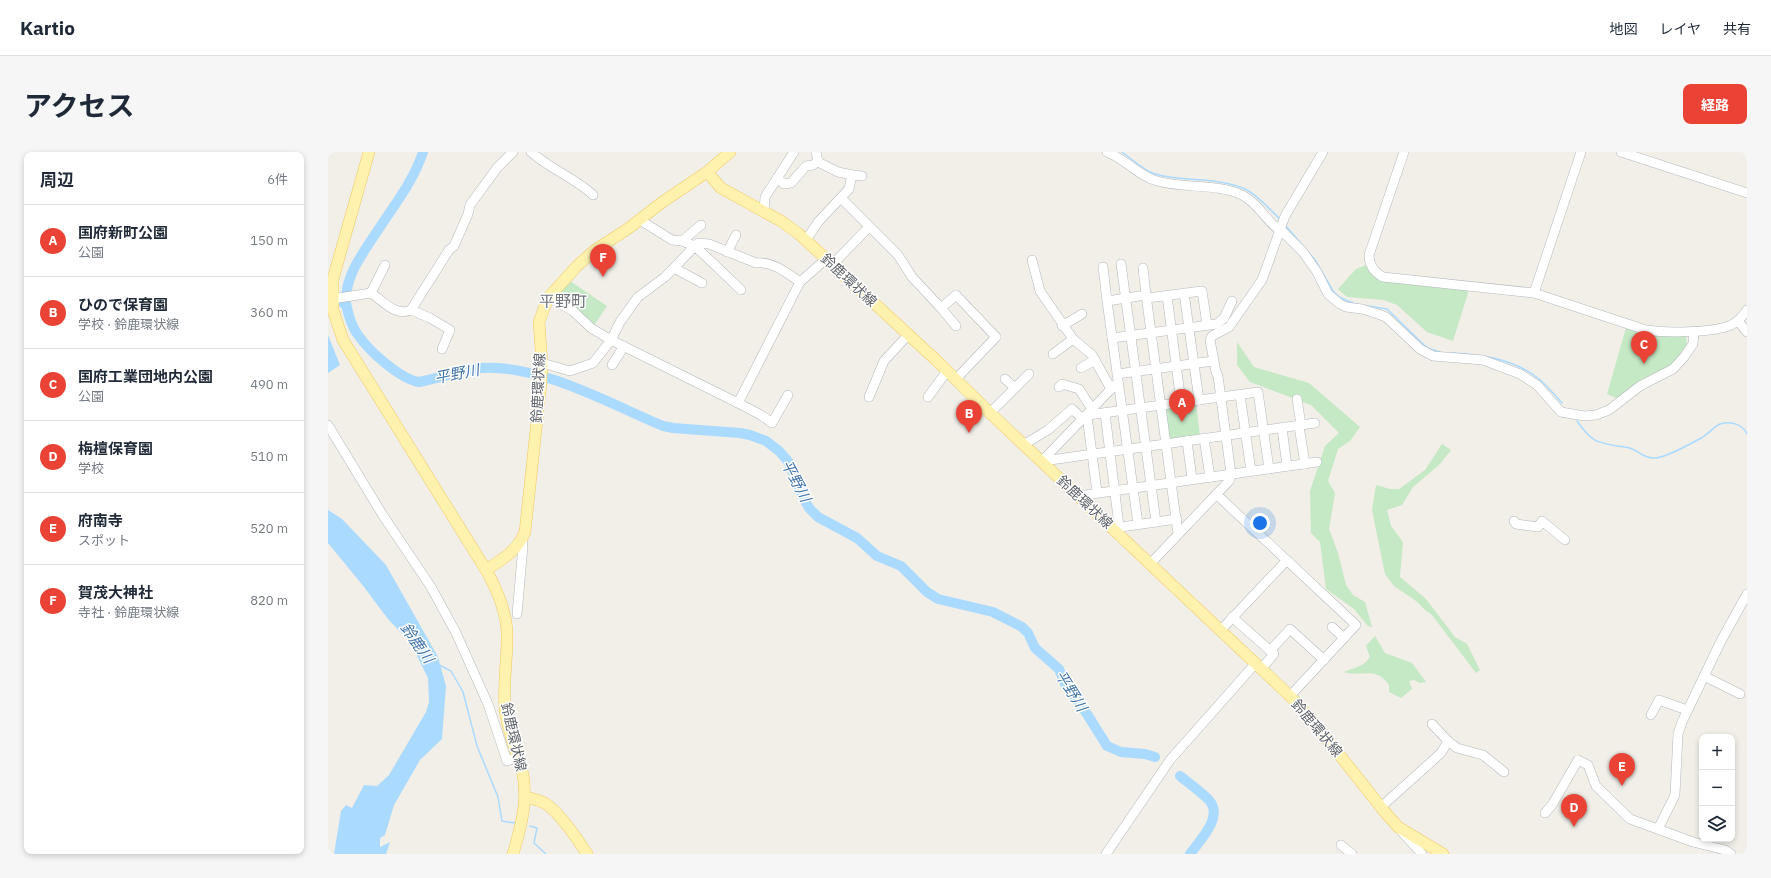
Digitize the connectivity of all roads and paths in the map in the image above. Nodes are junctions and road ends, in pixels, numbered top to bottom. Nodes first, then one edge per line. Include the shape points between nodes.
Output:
1 (369, 152) edge
2 (513, 152) edge
3 (730, 152) edge
4 (794, 152) edge
5 (816, 152) edge
6 (1107, 152) edge
7 (1323, 152) edge
8 (1404, 152) edge
9 (1581, 152) edge
10 (1621, 152) edge
11 (537, 154) edge
12 (818, 162) junction
13 (707, 172) junction
14 (852, 174) junction
15 (862, 176) dead end
16 (777, 178) junction
17 (1747, 194) edge
18 (593, 195) dead end
19 (841, 198) junction
20 (764, 212) junction
21 (640, 220) junction
22 (701, 225) dead end
23 (869, 227) junction
24 (1280, 228) junction
25 (736, 235) dead end
26 (806, 240) junction
27 (682, 241) junction
28 (695, 246) junction
29 (727, 252) junction
30 (1032, 260) dead end
31 (830, 261) junction
32 (1121, 264) dead end
33 (385, 265) dead end
34 (1103, 267) dead end
35 (674, 268) junction
36 (1143, 268) dead end
37 (800, 282) junction
38 (702, 283) dead end
39 (741, 290) dead end
40 (371, 293) junction
41 (1184, 293) junction
42 (1534, 293) junction
43 (1166, 296) junction
44 (548, 297) junction
45 (1146, 297) junction
46 (336, 299) junction
47 (1126, 299) junction
48 (1107, 301) junction
49 (1232, 301) dead end
50 (941, 308) junction
51 (411, 310) junction
52 (1747, 310) edge
53 (1082, 314) dead end
54 (1207, 325) junction
55 (956, 326) dead end
56 (1062, 326) junction
57 (1742, 326) edge
58 (1189, 327) junction
59 (1171, 330) junction
60 (1694, 331) junction
61 (1152, 332) junction
62 (908, 335) junction
63 (1131, 335) junction
64 (1112, 338) junction
65 (1073, 339) junction
66 (611, 340) junction
67 (624, 346) junction
68 (442, 349) dead end
69 (1053, 354) dead end
70 (1095, 360) junction
71 (1213, 361) junction
72 (1194, 363) junction
73 (612, 365) dead end
74 (1176, 366) junction
75 (1081, 368) dead end
76 (1156, 369) junction
77 (947, 371) junction
78 (1135, 371) junction
79 (541, 372) junction
80 (1029, 374) dead end
81 (1118, 377) junction
82 (1005, 379) dead end
83 (955, 380) junction
84 (1059, 387) dead end
85 (1015, 388) junction
86 (1111, 389) junction
87 (1240, 394) junction
88 (788, 395) dead end
89 (869, 397) dead end
90 (928, 397) dead end
91 (1220, 397) junction
92 (1297, 399) dead end
93 (1199, 400) junction
94 (1181, 402) junction
95 (738, 403) junction
96 (1161, 405) junction
97 (1140, 408) junction
98 (1122, 410) junction
99 (1104, 413) junction
100 (990, 414) junction
101 (1087, 415) junction
102 (1315, 423) dead end
103 (328, 425) edge
104 (1300, 425) junction
105 (1282, 428) junction
106 (1263, 430) junction
107 (1246, 433) junction
108 (1226, 436) junction
109 (1204, 438) junction
110 (1186, 441) junction
111 (1167, 443) junction
112 (1023, 445) junction
113 (1145, 446) junction
114 (1128, 449) junction
115 (1110, 451) junction
116 (1092, 454) junction
117 (1042, 461) junction
118 (1316, 462) dead end
119 (1305, 464) junction
120 (1287, 466) junction
121 (1269, 469) junction
122 (1251, 471) junction
123 (1231, 474) junction
124 (1210, 477) junction
125 (1192, 479) junction
126 (1172, 482) junction
127 (1151, 485) junction
128 (1133, 488) junction
129 (1115, 490) junction
130 (1097, 492) junction
131 (1216, 494) junction
132 (1078, 496) junction
133 (1177, 519) junction
134 (1514, 521) dead end
135 (1156, 522) junction
136 (1138, 524) junction
137 (1116, 527) junction
138 (1178, 534) junction
139 (522, 540) junction
140 (1565, 540) dead end
141 (1287, 560) junction
142 (1150, 564) junction
143 (486, 570) junction
144 (1747, 594) edge
145 (517, 614) dead end
146 (1232, 617) junction
147 (1332, 627) dead end
148 (1220, 630) junction
149 (1344, 638) junction
150 (1270, 651) junction
151 (1324, 660) junction
152 (1258, 666) junction
153 (1704, 676) junction
154 (1740, 694) dead end
155 (1290, 696) junction
156 (1687, 710) junction
157 (1651, 715) dead end
158 (1432, 724) dead end
159 (1448, 741) junction
160 (518, 757) junction
161 (1504, 772) dead end
162 (525, 797) junction
163 (1381, 808) junction
164 (1545, 813) dead end
165 (1398, 827) junction
166 (1658, 829) junction
167 (1341, 845) dead end
168 (513, 854) edge
169 (587, 854) edge
170 (1106, 854) edge
171 (1352, 854) edge
172 (1421, 854) edge
173 (1443, 854) edge
174 (1732, 854) edge

1 - 46 main road, 鈴鹿環状線 via 333,279
2 - 51 street via 497,168 470,205 454,246
3 - 13 main road, 鈴鹿環状線
4 - 16 street
5 - 12 street
6 - 24 street via 1142,175 1155,180 1227,190 1243,196
7 - 24 street
8 - 42 street via 1370,248 1369,260 1377,273 1388,278
9 - 42 street
10 - 17 street
11 - 18 street
12 - 14 street via 838,172
12 - 16 street via 806,166 791,183 784,184
13 - 20 main road, 鈴鹿環状線 via 721,188
13 - 21 main road, 鈴鹿環状線 via 660,203
14 - 15 street
14 - 19 street via 849,189
16 - 20 street via 765,198
19 - 23 street
19 - 26 street via 819,221
20 - 26 main road, 鈴鹿環状線
21 - 27 street via 672,240
21 - 44 main road, 鈴鹿環状線 via 595,250
22 - 27 street
23 - 31 street
23 - 50 street via 898,255 912,277
24 - 60 street via 1303,252 1328,294 1340,304 1386,318 1420,349 1433,356 1483,360 1520,374 1536,385 1561,412 1584,416 1609,410 1640,386 1673,369 1693,344
24 - 71 street via 1262,280 1229,326 1212,336 1210,344
25 - 29 street
26 - 31 main road, 鈴鹿環状線
27 - 28 street
28 - 29 street via 698,243 709,244
28 - 35 street
28 - 39 street
29 - 37 street via 756,263 772,265
30 - 56 street via 1040,291
31 - 37 street
31 - 62 main road, 鈴鹿環状線
32 - 47 street
33 - 40 street
34 - 48 street
35 - 38 street
35 - 66 street via 638,298 620,322
36 - 45 street
37 - 95 street
40 - 46 street
40 - 51 street via 394,310
41 - 43 street
41 - 54 street via 1202,291
41 - 58 street
42 - 60 street via 1646,330
43 - 45 street
43 - 59 street
44 - 66 street via 573,311 591,328
44 - 79 main road, 鈴鹿環状線 via 539,322
45 - 47 street
45 - 61 street
46 - 143 main road, 鈴鹿環状線 via 333,310 344,340
47 - 48 street
47 - 63 street
48 - 64 street
49 - 54 street via 1221,321
50 - 55 street
50 - 83 street via 956,295 996,337
51 - 68 street via 450,330
52 - 57 street
53 - 56 street
54 - 58 street
56 - 65 street
57 - 60 street
58 - 59 street
58 - 72 street
59 - 61 street
59 - 74 street
61 - 63 street
61 - 76 street
62 - 77 main road, 鈴鹿環状線
62 - 89 street via 884,361
63 - 64 street
63 - 78 street
64 - 81 street
65 - 69 street
65 - 70 street via 1088,350
66 - 67 street
66 - 79 street via 593,364 570,371
67 - 73 street
67 - 95 street
70 - 75 street
70 - 86 street
71 - 72 street
71 - 91 street via 1218,376
72 - 74 street
72 - 93 street
74 - 76 street
74 - 94 street
76 - 78 street
76 - 96 street
77 - 83 main road, 鈴鹿環状線
77 - 90 street
78 - 81 street
78 - 97 street
79 - 139 main road, 鈴鹿環状線 via 525,532
80 - 85 street
81 - 86 street
81 - 98 street
82 - 85 street
83 - 100 main road, 鈴鹿環状線
84 - 101 street via 1062,384 1079,389
85 - 100 street
86 - 101 street
87 - 91 street
87 - 106 street via 1258,392
87 - 107 street
88 - 95 street via 772,424
91 - 93 street
91 - 108 street
92 - 104 street
93 - 94 street
94 - 96 street
96 - 97 street
96 - 111 street
97 - 98 street
97 - 113 street
98 - 99 street
98 - 114 street
99 - 101 street
99 - 115 street
100 - 112 main road, 鈴鹿環状線
101 - 112 street via 1072,409 1048,430
101 - 116 street
101 - 117 street
102 - 104 street
103 - 160 street via 382,514 431,587 456,633 488,704 507,761
104 - 105 street
104 - 119 street
105 - 106 street
105 - 120 street
106 - 107 street
106 - 121 street
107 - 108 street
107 - 122 street
108 - 109 street
108 - 123 street
109 - 110 street
109 - 124 street
110 - 111 street
110 - 125 street
111 - 113 street
111 - 126 street
112 - 117 main road, 鈴鹿環状線
113 - 114 street
113 - 127 street
114 - 115 street
114 - 128 street
115 - 116 street
115 - 129 street
116 - 117 street
116 - 130 street
117 - 132 main road, 鈴鹿環状線
118 - 119 street
119 - 120 street
120 - 121 street
121 - 122 street
122 - 123 street
123 - 124 street
123 - 131 street via 1229,481
124 - 125 street
125 - 126 street
126 - 127 street
126 - 133 street
127 - 128 street
127 - 135 street
128 - 129 street
128 - 136 street
129 - 130 street
129 - 137 street
130 - 132 street
131 - 138 street
131 - 141 street
132 - 137 main road, 鈴鹿環状線
133 - 135 street
133 - 138 street
134 - 140 street via 1516,524 1538,527 1542,521
135 - 136 street
136 - 137 street
137 - 142 main road, 鈴鹿環状線
138 - 142 street
139 - 143 main road, 鈴鹿環状線 via 512,553
139 - 145 street
141 - 146 street
141 - 149 street via 1356,625
142 - 148 main road, 鈴鹿環状線
143 - 160 main road, 鈴鹿環状線 via 499,596 506,619 508,638 504,702 508,726
144 - 153 street
146 - 148 street
146 - 150 street
147 - 149 street
148 - 152 main road, 鈴鹿環状線
149 - 151 street
150 - 151 street via 1290,629
150 - 152 street via 1274,654
151 - 155 street
152 - 155 main road, 鈴鹿環状線
152 - 170 street via 1170,760
153 - 154 street
153 - 156 street
155 - 163 main road, 鈴鹿環状線
156 - 157 street via 1659,700
156 - 166 street via 1678,734 1675,795
158 - 159 street
159 - 161 street via 1457,748 1483,755
159 - 163 street via 1441,753
160 - 162 main road, 鈴鹿環状線
162 - 168 main road, 鈴鹿環状線 via 523,817
162 - 169 main road via 549,806
163 - 165 main road, 鈴鹿環状線
164 - 166 street via 1578,760 1588,765 1596,786 1630,819
165 - 172 street
165 - 173 main road, 鈴鹿環状線
166 - 174 street
167 - 171 street

